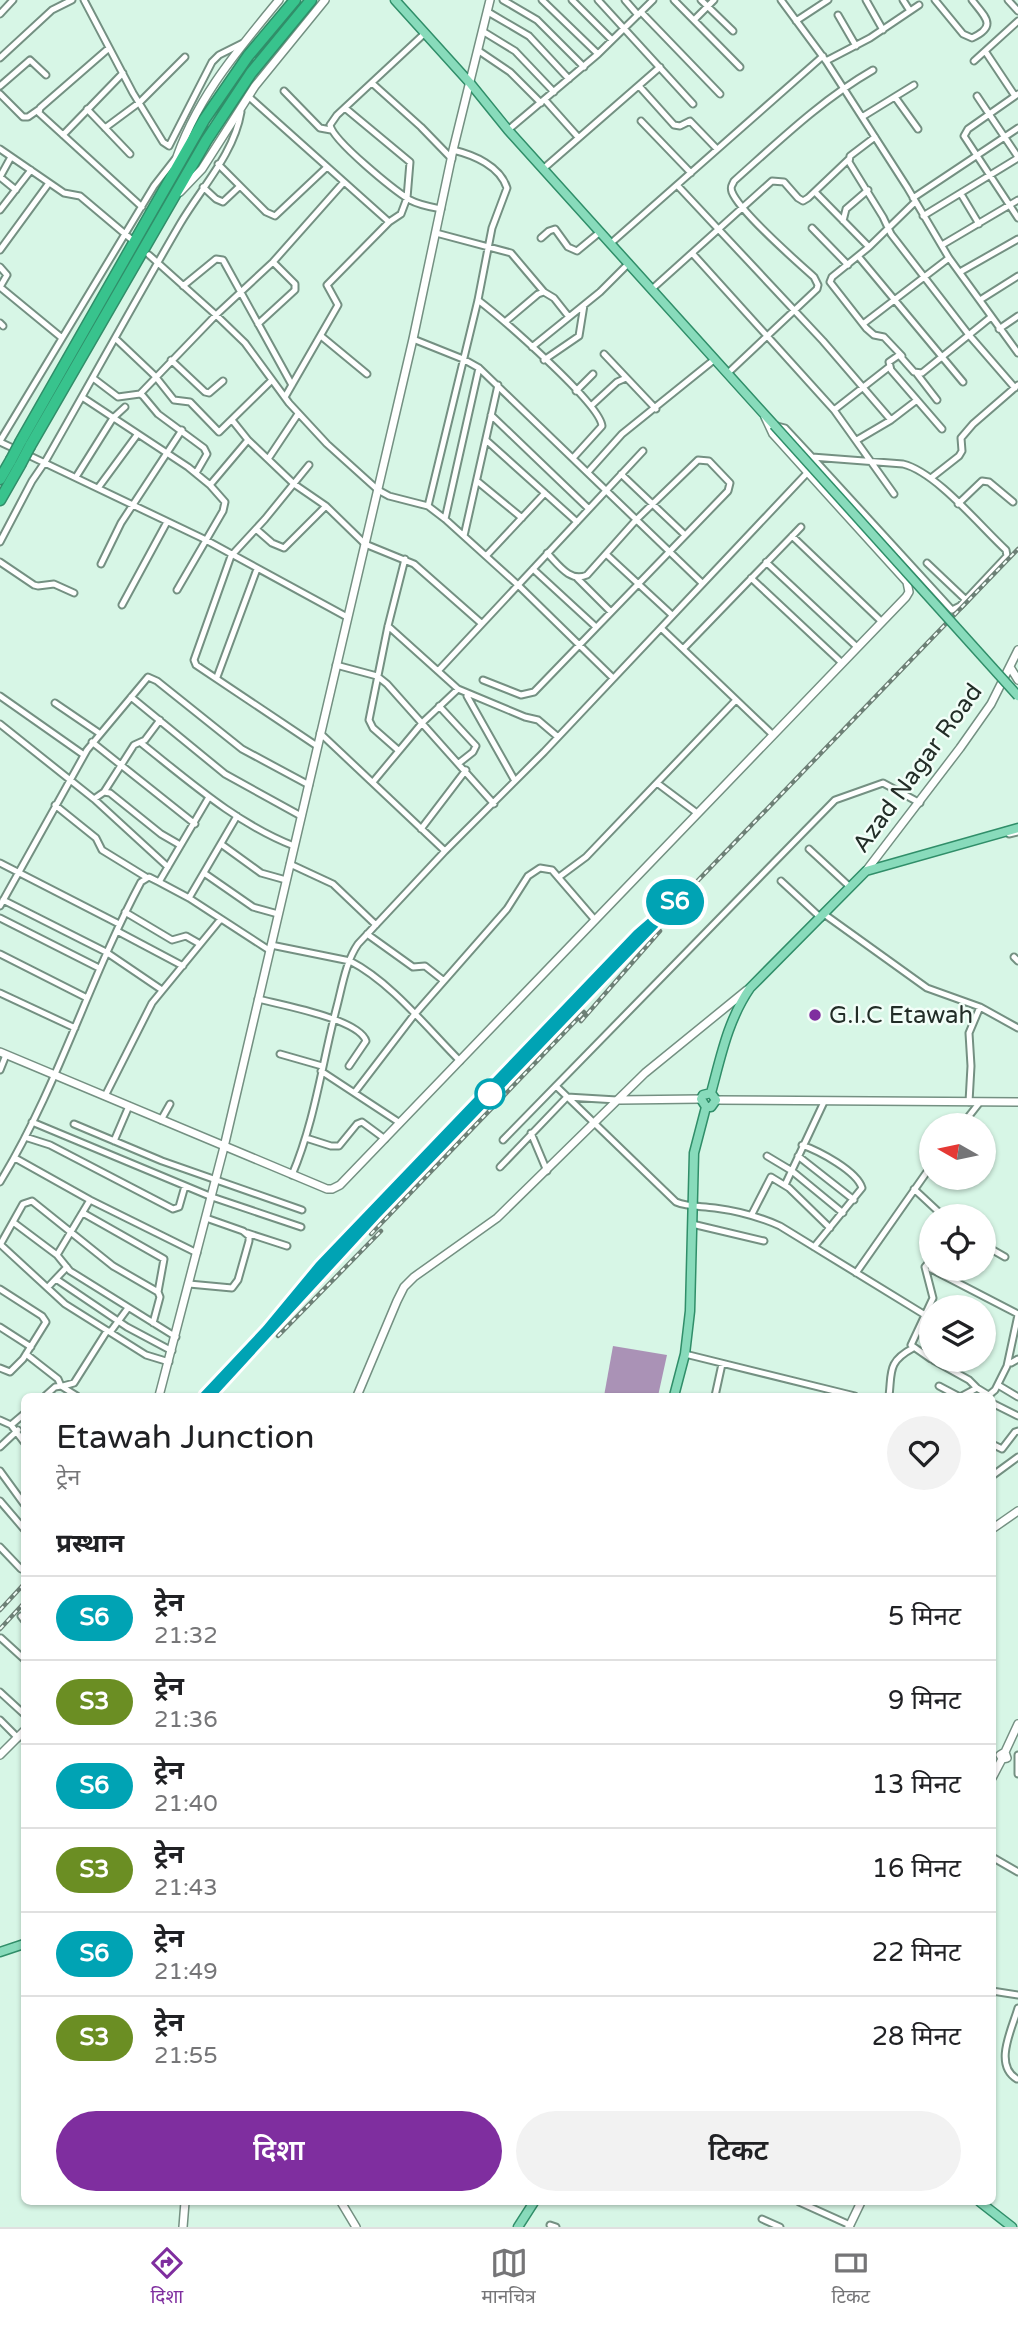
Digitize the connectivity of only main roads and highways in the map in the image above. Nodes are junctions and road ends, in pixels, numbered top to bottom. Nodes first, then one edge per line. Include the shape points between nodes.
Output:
1 (295, 0) edge
2 (311, 0) edge
3 (395, 0) edge
4 (26, 444) junction
5 (15, 462) junction
6 (0, 479) edge
7 (0, 500) edge
8 (1018, 696) edge
9 (1018, 830) edge
10 (676, 1393) edge
11 (21, 1945) edge
12 (0, 1952) edge
13 (532, 2205) edge
14 (983, 2205) edge
15 (518, 2227) edge
16 (1012, 2227) edge

1 - 4 highway via 226,87
2 - 4 highway via 251,73
3 - 8 main road, bridge
4 - 5 highway, bridge
5 - 6 highway
5 - 7 highway
9 - 10 main road via 866,871 737,1006 714,1097 710,1107 704,1103 694,1153 690,1311
11 - 12 main road
13 - 15 main road
14 - 16 main road

